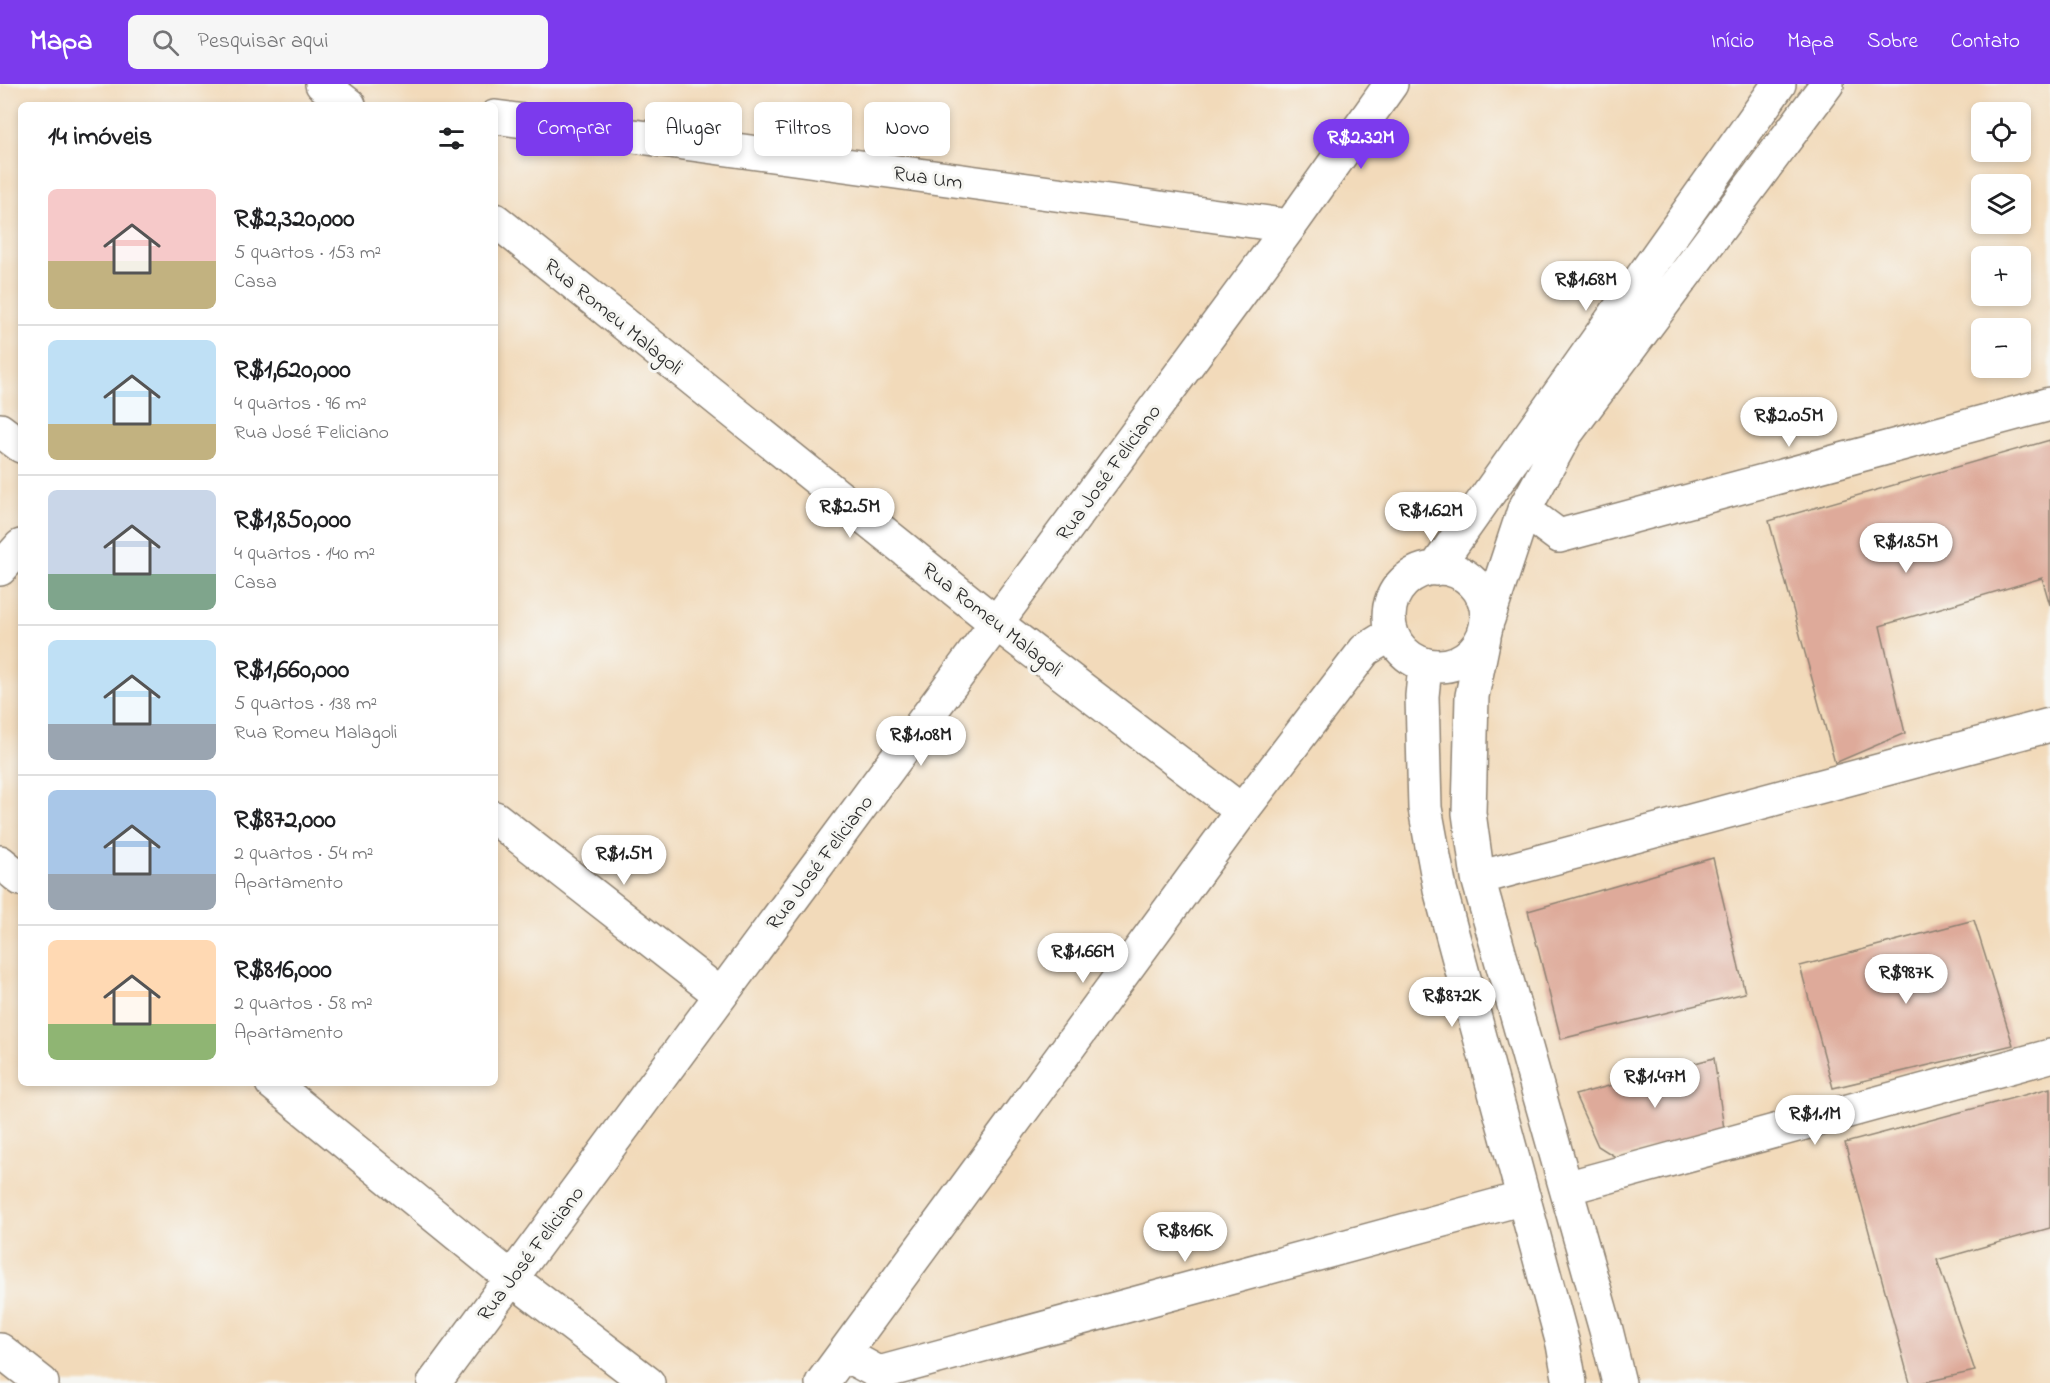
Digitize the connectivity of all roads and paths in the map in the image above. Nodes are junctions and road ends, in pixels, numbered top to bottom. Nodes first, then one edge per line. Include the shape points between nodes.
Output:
1 (322, 84) edge
2 (1391, 84) edge
3 (1779, 84) edge
4 (1827, 84) edge
5 (345, 102) edge
6 (498, 117) edge
7 (498, 222) edge
8 (1290, 226) junction
9 (2050, 404) edge
10 (0, 430) edge
11 (18, 444) edge
12 (1524, 510) junction
13 (18, 549) edge
14 (0, 569) edge
15 (1435, 569) junction
16 (996, 623) junction
17 (1486, 628) junction
18 (1391, 634) junction
19 (1425, 666) junction
20 (2050, 725) edge
21 (1242, 811) junction
22 (498, 820) edge
23 (0, 862) edge
24 (18, 877) edge
25 (1478, 878) junction
26 (721, 995) junction
27 (2050, 1056) edge
28 (276, 1086) edge
29 (1566, 1188) junction
30 (1524, 1198) junction
31 (512, 1278) junction
32 (0, 1350) edge
33 (844, 1354) junction
34 (42, 1383) edge
35 (434, 1383) edge
36 (648, 1383) edge
37 (822, 1383) edge
38 (1570, 1383) edge
39 (1619, 1383) edge

1 - 5 street
2 - 8 street, Rua José Feliciano
3 - 15 street
4 - 12 street via 1565,435
6 - 8 street, Rua Um
7 - 16 street, Rua Romeu Malagoli
8 - 16 street, Rua José Feliciano
9 - 12 street via 1559,536
10 - 11 street
12 - 17 street
13 - 14 street
15 - 17 street via 1462,574 1476,586 1485,601
15 - 18 street via 1411,575 1398,587 1390,602
16 - 21 street, Rua Romeu Malagoli
16 - 26 street, Rua José Feliciano
17 - 19 street via 1474,651 1459,663
17 - 25 street via 1472,696 1469,813
18 - 19 street via 1398,648
18 - 21 street via 1365,650
19 - 30 street via 1425,808 1440,888
20 - 25 street
21 - 33 street
22 - 26 street
23 - 24 street
25 - 29 street
26 - 31 street, Rua José Feliciano
27 - 29 street
28 - 31 street
29 - 39 street
30 - 33 street via 879,1373
30 - 38 street
31 - 35 street, Rua José Feliciano
31 - 36 street
32 - 34 street
33 - 37 street

